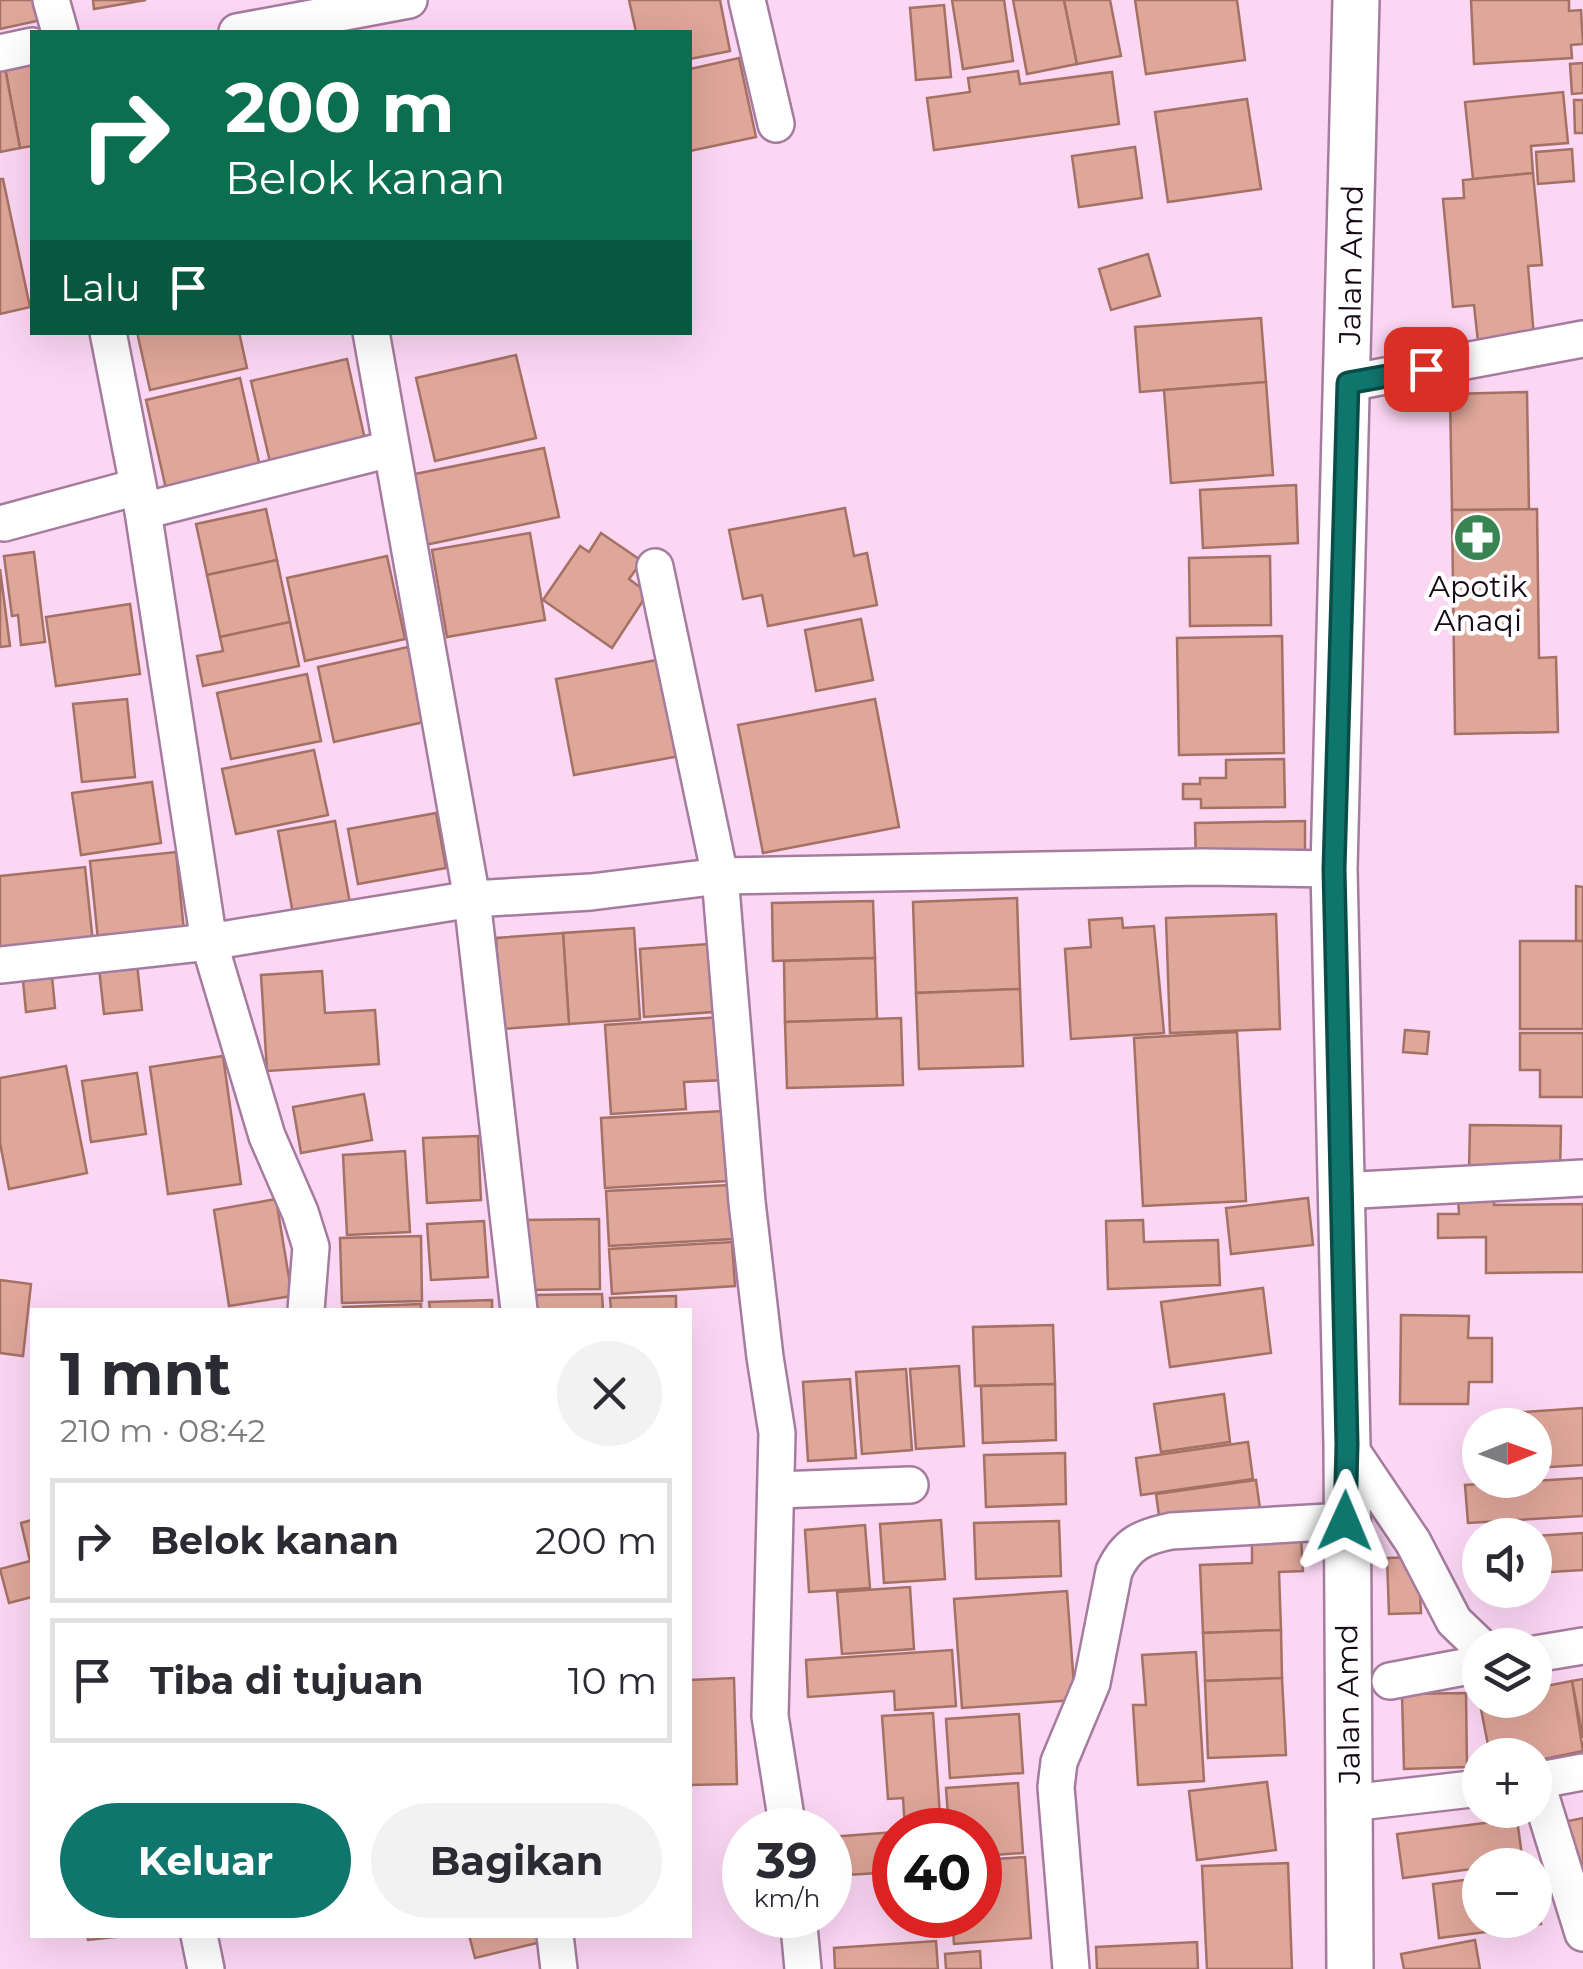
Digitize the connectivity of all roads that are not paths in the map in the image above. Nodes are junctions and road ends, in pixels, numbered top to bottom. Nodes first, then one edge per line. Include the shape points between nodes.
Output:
1 (51, 0) edge
2 (409, 0) edge
3 (746, 0) edge
4 (1356, 0) edge
5 (59, 30) edge
6 (248, 30) edge
7 (30, 46) edge
8 (0, 53) edge
9 (776, 124) dead end
10 (109, 335) edge
11 (371, 335) edge
12 (1583, 340) edge
13 (1348, 383) junction
14 (390, 449) junction
15 (140, 499) junction
16 (4, 523) dead end
17 (655, 567) dead end
18 (1334, 869) junction
19 (720, 876) junction
20 (472, 899) junction
21 (208, 942) junction
22 (0, 966) edge
23 (1583, 1178) edge
24 (1340, 1191) junction
25 (306, 1308) edge
26 (518, 1308) edge
27 (1347, 1444) junction
28 (910, 1485) dead end
29 (778, 1490) junction
30 (1345, 1521) junction
31 (1462, 1629) edge
32 (1583, 1646) edge
33 (1552, 1651) edge
34 (1462, 1667) edge
35 (1390, 1681) dead end
36 (1583, 1772) edge
37 (1552, 1778) edge
38 (1462, 1790) edge
39 (1350, 1804) junction
40 (785, 1808) edge
41 (1551, 1828) edge
42 (1583, 1933) edge
43 (200, 1938) edge
44 (554, 1938) edge
45 (800, 1938) edge
46 (206, 1969) edge
47 (559, 1969) edge
48 (803, 1969) edge
49 (1071, 1969) edge
50 (1350, 1969) edge

1 - 5 street
2 - 6 street
3 - 9 street
4 - 13 street, Jalan Amd
7 - 8 street
10 - 15 street
11 - 14 street
12 - 13 street
13 - 18 street, Jalan Amd
14 - 15 street
14 - 20 street
15 - 16 street
15 - 21 street
17 - 19 street
18 - 19 street
18 - 24 street, Jalan Amd
19 - 20 street
19 - 29 street
20 - 21 street
20 - 26 street
21 - 22 street
21 - 25 street via 267,1136 311,1246
23 - 24 street
24 - 27 street, Jalan Amd
27 - 30 street, Jalan Amd
27 - 31 street
28 - 29 street
29 - 40 street via 770,1716
30 - 39 street, Jalan Amd
30 - 49 street via 1171,1531 1146,1536 1120,1557 1092,1683 1059,1762 1056,1787
32 - 33 street
34 - 35 street
36 - 37 street
38 - 39 street
39 - 50 street, Jalan Amd
41 - 42 street
43 - 46 street
44 - 47 street
45 - 48 street

